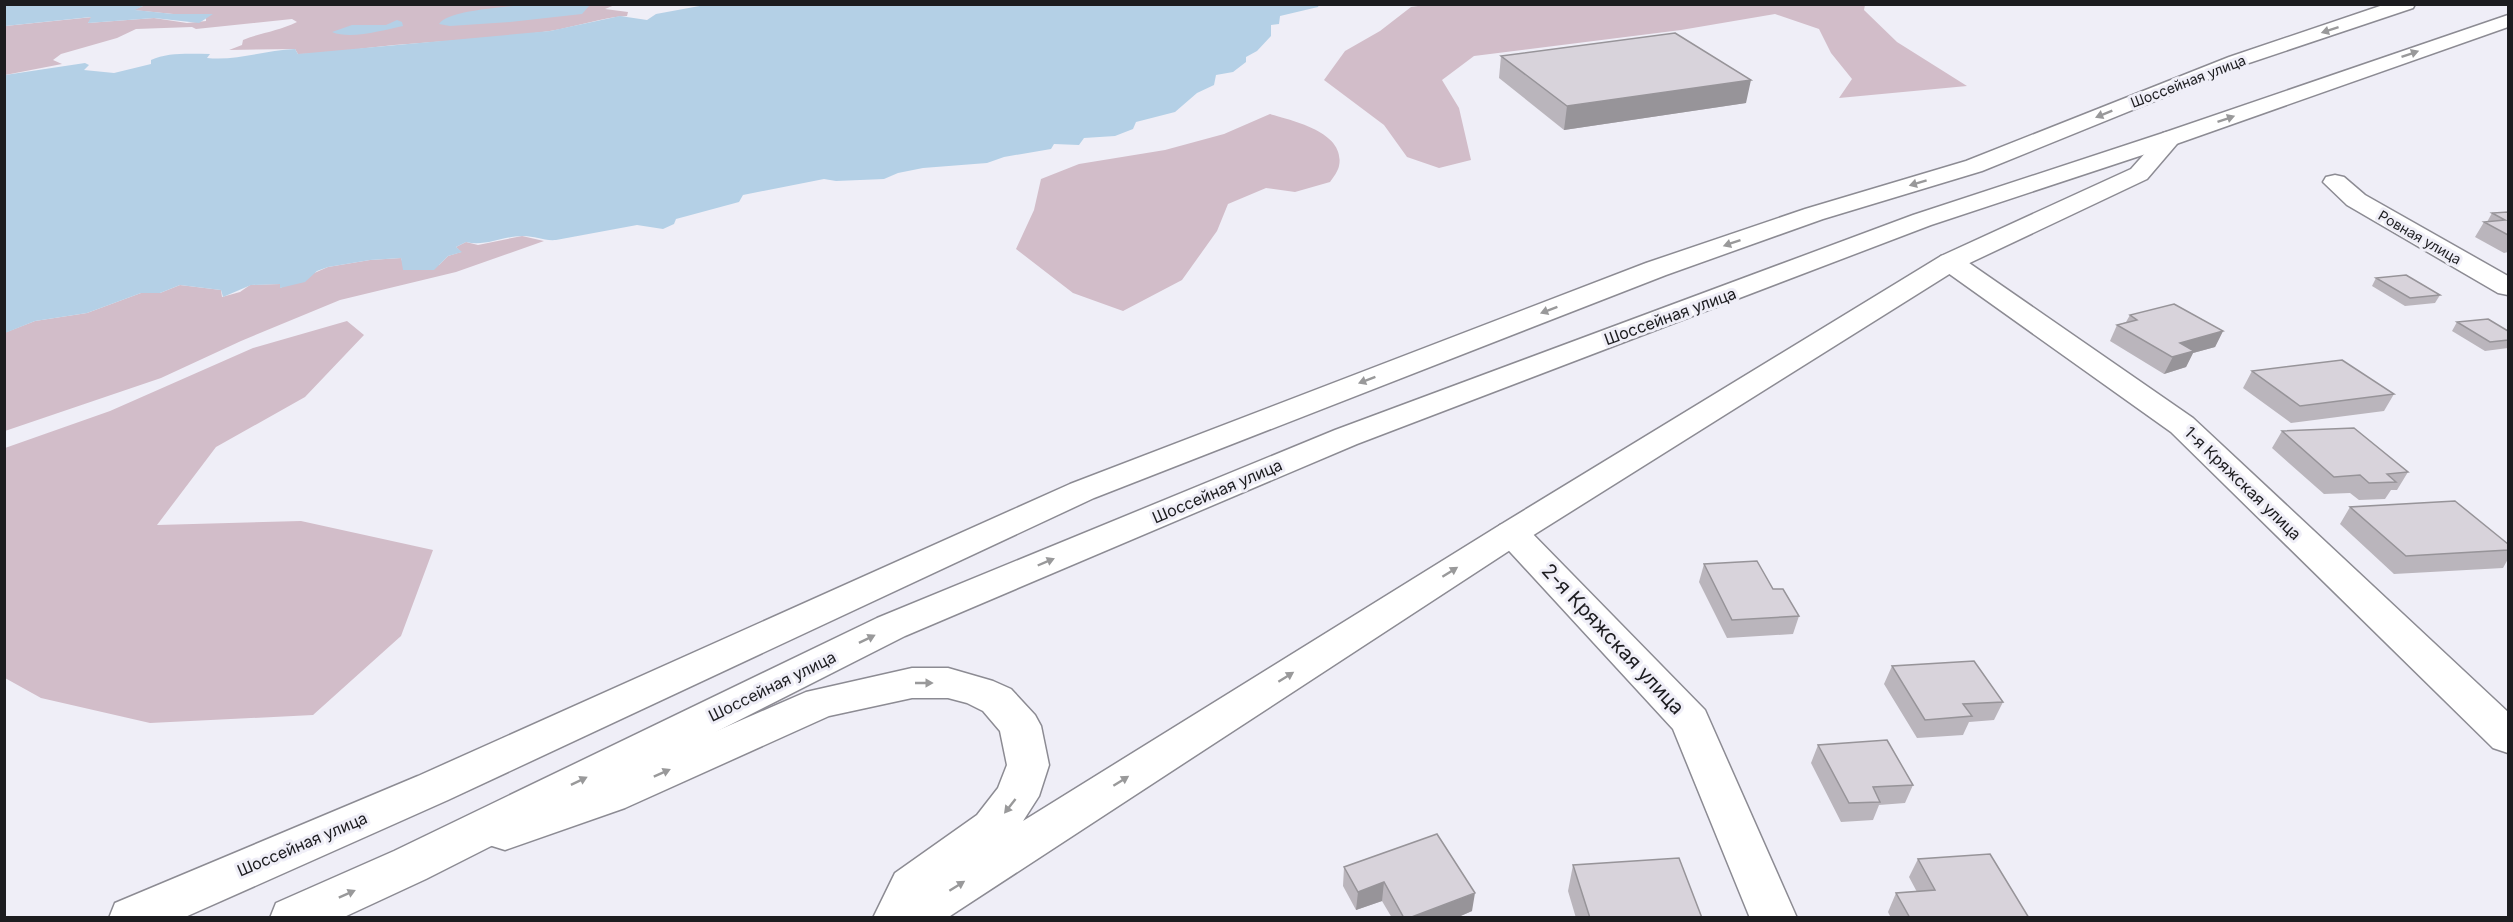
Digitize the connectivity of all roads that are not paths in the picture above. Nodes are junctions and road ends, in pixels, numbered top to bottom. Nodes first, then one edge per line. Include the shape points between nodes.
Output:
1 (2406, 4) edge
2 (2300, 18) dead end
3 (2507, 22) edge
4 (2171, 138) junction
5 (1974, 166) junction
6 (2335, 182) dead end
7 (1950, 262) junction
8 (2508, 287) edge
9 (1512, 533) junction
10 (2508, 737) edge
11 (410, 865) junction
12 (132, 918) edge
13 (293, 918) edge
14 (896, 918) edge
15 (908, 918) edge
16 (1774, 918) edge

1 -> 5 main road, Шоссейная улица via 2236,61
2 - 5 main road, Шоссейная улица via 2042,120 2004,139
4 -> 3 main road, Шоссейная улица
4 - 7 main road, Шоссейная улица via 2139,174
11 -> 4 main road, Шоссейная улица via 891,627 1346,437 1922,220
5 -> 12 main road, Шоссейная улица via 1814,214 1656,270 1082,491 433,788
6 - 8 main road, Ровная улица via 2356,200
7 - 9 main road, Шоссейная улица
7 - 10 main road, 1-я Кряжская улица via 2182,425
15 -> 9 main road, Шоссейная улица
9 - 16 main road, 2-я Кряжская улица via 1690,720
13 -> 11 main road, Шоссейная улица
11 -> 14 main road via 610,796 820,704 912,683 948,683 979,691 997,700 1020,726 1028,765 1017,796 993,828 911,887

